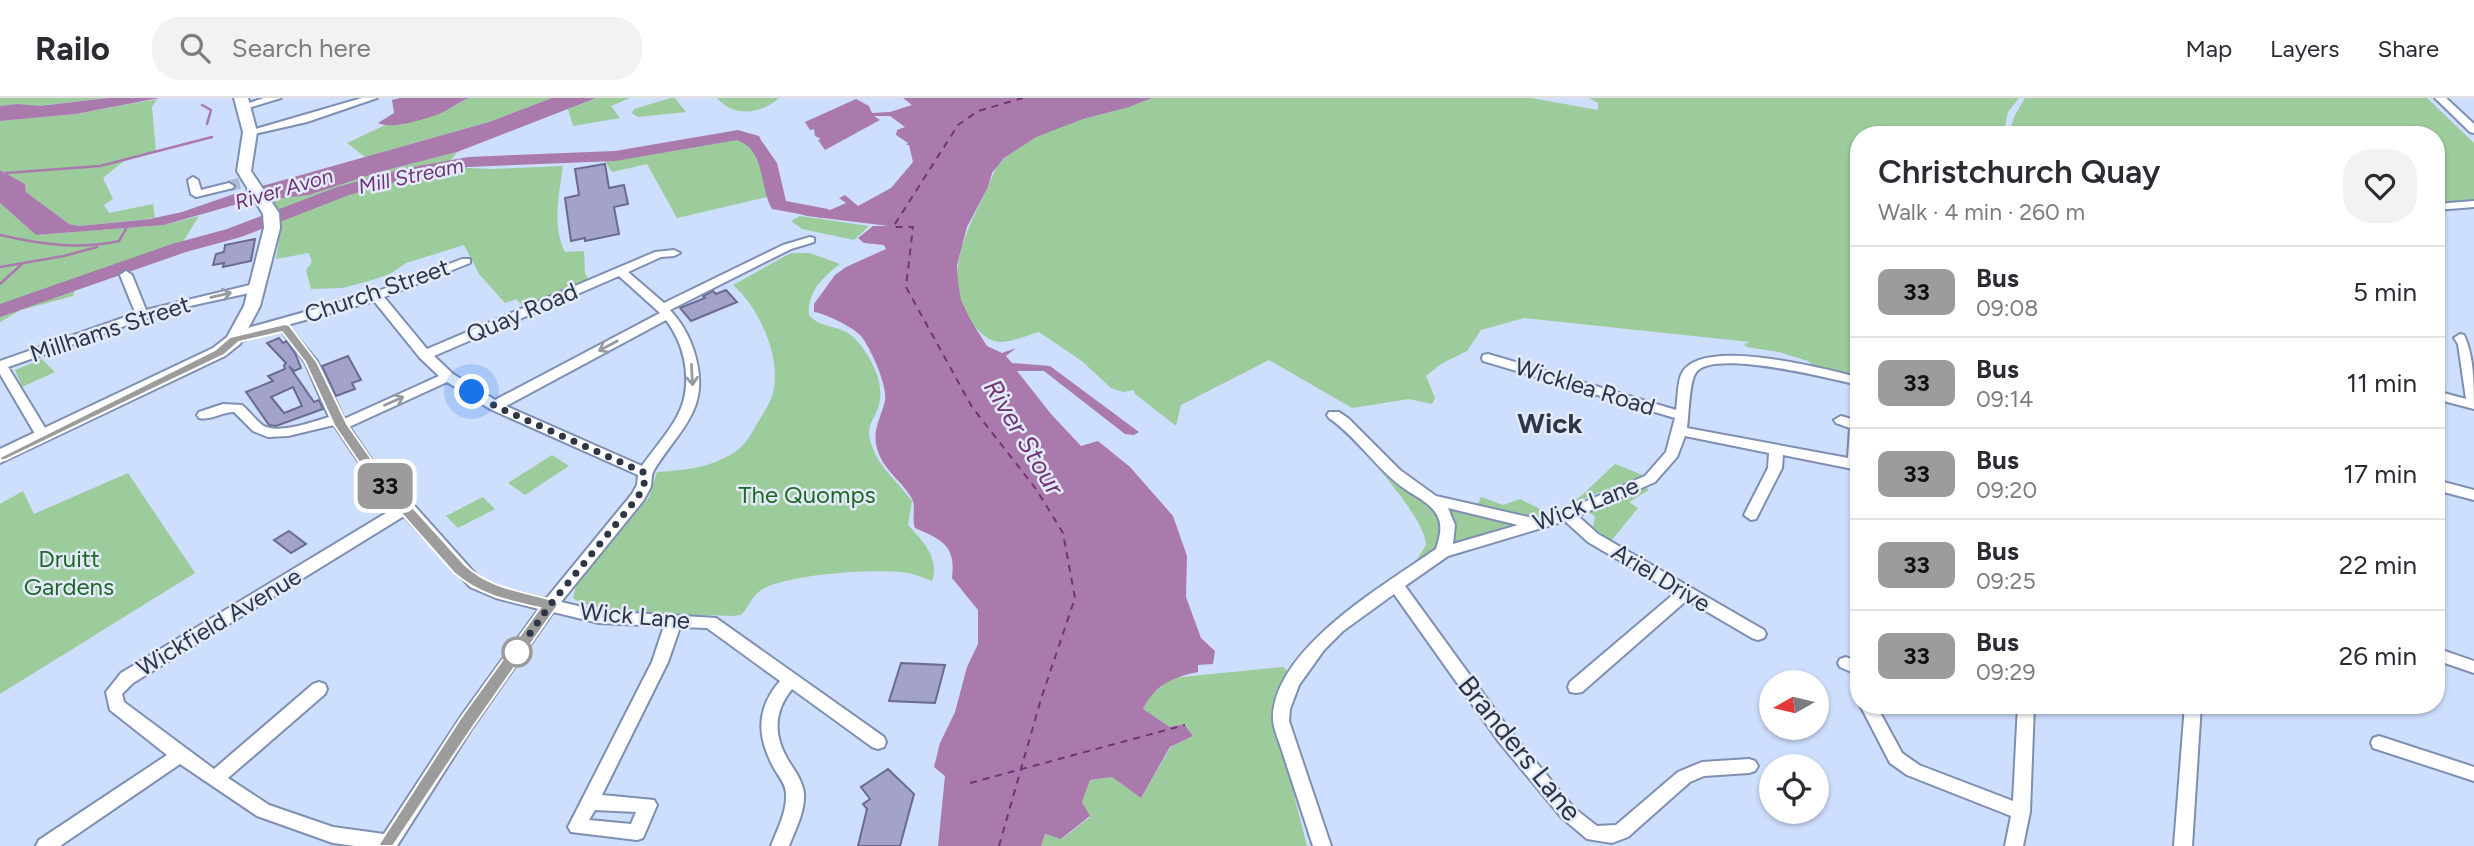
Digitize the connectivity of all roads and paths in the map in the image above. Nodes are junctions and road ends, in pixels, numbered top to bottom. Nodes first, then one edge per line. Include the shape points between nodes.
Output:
1 (276, 98) edge
2 (372, 98) edge
3 (2440, 98) edge
4 (243, 102) edge
5 (2474, 130) edge
6 (250, 132) junction
7 (193, 180) dead end
8 (243, 184) junction
9 (2474, 204) edge
10 (2445, 206) edge
11 (810, 240) dead end
12 (674, 253) dead end
13 (466, 261) dead end
14 (620, 271) junction
15 (127, 275) dead end
16 (258, 287) junction
17 (377, 296) junction
18 (666, 311) junction
19 (141, 318) junction
20 (287, 324) junction
21 (2460, 338) dead end
22 (234, 340) junction
23 (425, 355) junction
24 (1488, 358) dead end
25 (448, 377) junction
26 (1850, 379) edge
27 (2445, 397) edge
28 (2474, 405) edge
29 (495, 406) junction
30 (204, 415) dead end
31 (1334, 415) dead end
32 (1682, 416) junction
33 (1841, 420) dead end
34 (339, 422) junction
35 (1850, 423) edge
36 (1680, 431) junction
37 (43, 436) junction
38 (1776, 450) junction
39 (0, 457) edge
40 (1850, 463) edge
41 (645, 473) junction
42 (2445, 487) edge
43 (2474, 495) edge
44 (1433, 500) junction
45 (407, 507) junction
46 (1568, 515) junction
47 (1751, 515) dead end
48 (1540, 524) junction
49 (1443, 552) junction
50 (1392, 586) junction
51 (1685, 593) junction
52 (550, 605) junction
53 (674, 621) junction
54 (1758, 634) dead end
55 (2445, 657) edge
56 (2474, 667) edge
57 (790, 680) junction
58 (1576, 687) dead end
59 (319, 689) dead end
60 (1873, 714) edge
61 (2026, 714) edge
62 (2192, 714) edge
63 (878, 743) dead end
64 (2379, 743) dead end
65 (180, 755) junction
66 (1749, 766) dead end
67 (2474, 775) edge
68 (214, 779) junction
69 (590, 802) dead end
70 (2021, 812) junction
71 (1617, 840) edge
72 (388, 844) edge
73 (45, 846) edge
74 (780, 846) edge
75 (1322, 846) edge
76 (2014, 846) edge
77 (2183, 846) edge

1 - 4 street
2 - 6 street
3 - 5 street
4 - 6 street
6 - 8 street
7 - 8 street via 196,194
8 - 16 street via 268,214
9 - 10 street
11 - 18 street via 787,247
12 - 14 street, Quay Road via 659,254
13 - 17 street, Church Street
14 - 18 street
14 - 23 street, Quay Road
15 - 19 street
19 -> 16 street, Millhams Street
16 - 22 street
17 - 20 street, Church Street
17 - 23 street
18 -> 29 street
18 -> 41 street via 689,347 694,379 690,404
19 - 37 street, Millhams Street via 1,365
20 - 22 street, Church Street
20 - 34 street, Wick Lane
21 - 28 street
22 - 37 street via 219,352
23 - 25 street
24 - 32 street, Wicklea Road
25 - 29 street
34 -> 25 street
26 - 32 street, Wick Lane via 1776,362 1713,359 1697,364 1688,374
27 - 28 street
29 - 41 street
30 - 34 street via 237,408 262,431 277,432
31 - 44 street via 1348,423 1403,481
32 - 36 street, Wick Lane
33 - 35 street
34 - 45 street, Wick Lane via 374,474
36 - 38 street
36 - 46 street, Wick Lane via 1672,454 1650,479
37 - 39 street
38 - 40 street
38 - 47 street via 1775,468
41 - 52 street via 638,497
42 - 43 street
44 - 48 street
44 - 49 street via 1448,525
45 - 52 street, Wick Lane via 475,583
45 - 65 street, Wickfield Avenue via 127,678 114,691 116,705
46 - 48 street, Wick Lane
46 - 51 street, Ariel Drive via 1593,538
48 - 49 street, Wick Lane
49 - 50 street, Wick Lane
50 - 71 street, Branders Lane via 1404,592 1506,737 1568,813 1593,833
50 - 75 street, Wick Lane via 1321,642 1282,702 1281,721
51 - 54 street, Ariel Drive
51 - 58 street
52 - 53 street, Wick Lane via 599,617
52 - 72 street
53 - 57 street, Wick Lane via 710,622
53 - 69 street via 660,662
55 - 56 street
57 - 63 street, Wick Lane
57 - 74 street via 775,701 767,731 794,788 795,804
59 - 68 street
60 - 70 street via 1896,758 1913,770
61 - 70 street
62 - 77 street
64 - 67 street
65 - 68 street, Wickfield Avenue
65 - 73 street
66 - 71 street, Branders Lane via 1702,769 1684,777
68 - 72 street, Wickfield Avenue via 263,811 333,835
70 - 76 street

